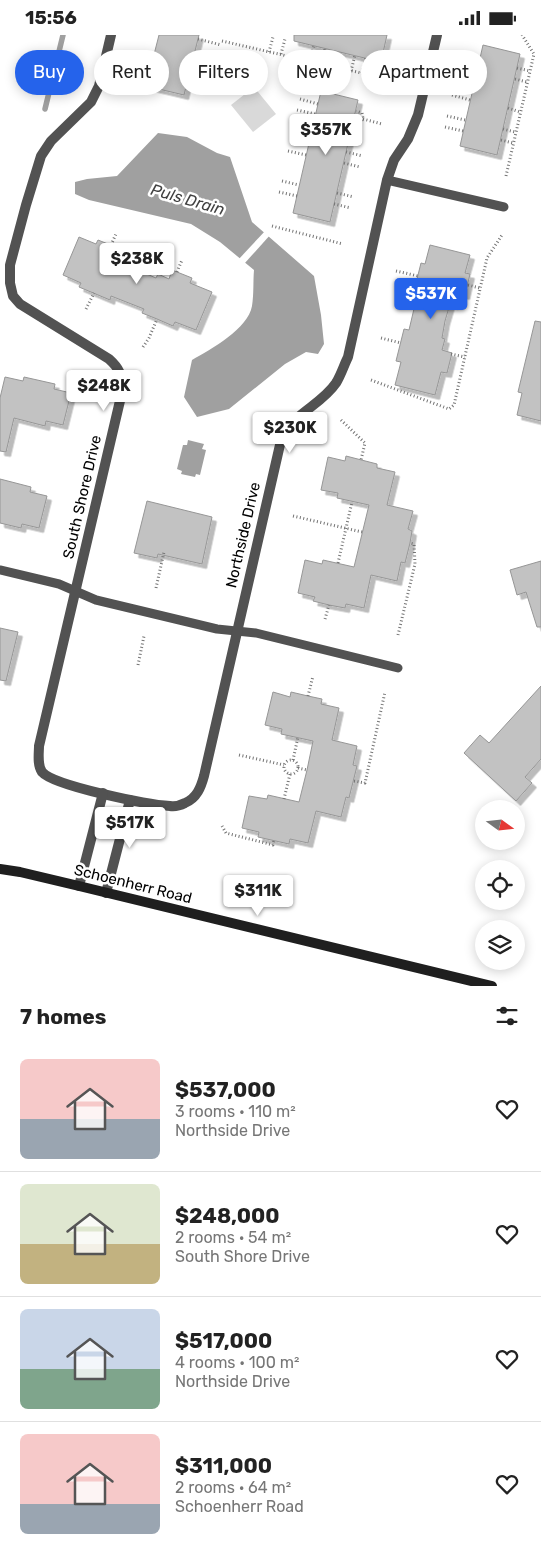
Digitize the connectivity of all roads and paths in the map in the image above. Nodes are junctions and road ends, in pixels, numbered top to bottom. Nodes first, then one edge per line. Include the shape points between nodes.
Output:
1 (111, 35) edge
2 (208, 35) edge
3 (437, 35) edge
4 (522, 35) edge
5 (273, 37) dead end
6 (198, 39) dead end
7 (285, 39) dead end
8 (210, 42) junction
9 (314, 46) dead end
10 (282, 50) edge
11 (313, 50) edge
12 (270, 52) junction
13 (278, 53) edge
14 (355, 55) dead end
15 (517, 68) dead end
16 (351, 71) joint
17 (530, 71) junction
18 (361, 73) edge
19 (514, 79) dead end
20 (527, 82) junction
21 (452, 95) dead end
22 (300, 99) dead end
23 (470, 100) dead end
24 (318, 104) dead end
25 (508, 109) dead end
26 (297, 110) dead end
27 (356, 111) dead end
28 (520, 111) junction
29 (316, 114) dead end
30 (447, 116) dead end
31 (363, 119) junction
32 (466, 120) dead end
33 (353, 123) dead end
34 (382, 123) dead end
35 (445, 127) dead end
36 (503, 129) dead end
37 (463, 131) dead end
38 (516, 132) junction
39 (291, 140) dead end
40 (501, 140) dead end
41 (513, 143) junction
42 (308, 144) dead end
43 (288, 151) dead end
44 (346, 152) dead end
45 (306, 155) dead end
46 (363, 156) dead end
47 (344, 163) dead end
48 (360, 167) dead end
49 (506, 176) dead end
50 (387, 180) junction
51 (282, 181) dead end
52 (299, 185) dead end
53 (279, 192) dead end
54 (337, 193) dead end
55 (296, 196) dead end
56 (354, 197) dead end
57 (334, 204) dead end
58 (504, 207) dead end
59 (351, 208) dead end
60 (272, 226) dead end
61 (116, 234) dead end
62 (502, 235) dead end
63 (343, 244) dead end
64 (111, 245) dead end
65 (182, 260) dead end
66 (396, 271) dead end
67 (177, 272) dead end
68 (418, 276) dead end
69 (468, 285) dead end
70 (480, 288) junction
71 (94, 293) dead end
72 (86, 309) dead end
73 (157, 319) dead end
74 (381, 338) dead end
75 (401, 343) dead end
76 (142, 347) dead end
77 (451, 354) dead end
78 (465, 357) junction
79 (371, 380) dead end
80 (341, 420) dead end
81 (361, 460) dead end
82 (352, 502) dead end
83 (293, 516) dead end
84 (346, 528) junction
85 (362, 532) dead end
86 (410, 543) dead end
87 (164, 551) dead end
88 (338, 563) dead end
89 (0, 570) edge
90 (156, 588) dead end
91 (75, 591) junction
92 (329, 605) dead end
93 (325, 619) dead end
94 (237, 631) junction
95 (398, 635) dead end
96 (144, 637) dead end
97 (138, 665) dead end
98 (398, 668) dead end
99 (313, 676) dead end
100 (385, 692) dead end
101 (308, 696) dead end
102 (298, 737) dead end
103 (239, 755) dead end
104 (293, 760) junction
105 (284, 765) junction
106 (298, 768) junction
107 (306, 770) dead end
108 (290, 774) junction
109 (354, 781) dead end
110 (103, 793) junction
111 (117, 797) joint
112 (284, 799) dead end
113 (130, 800) junction
114 (222, 826) dead end
115 (274, 840) dead end
116 (0, 869) edge
117 (78, 886) junction
118 (106, 893) junction
119 (492, 986) edge

1 - 91 street, South Shore Drive via 92,102 51,141 41,156 10,265 13,296 20,304 109,359 121,374 123,388
2 - 8 path
3 - 50 street, Northside Drive via 418,115
4 - 17 path via 534,53
5 - 12 path
6 - 8 path
7 - 10 path
8 - 12 path
9 - 11 path
12 - 13 path
14 - 16 path
15 - 17 path
16 - 18 path
17 - 20 path
19 - 20 path
20 - 28 path
21 - 23 path
22 - 24 path
25 - 28 path
26 - 29 path
27 - 31 path via 362,113
28 - 38 path
30 - 32 path
31 - 33 path via 359,124
31 - 34 path
35 - 37 path
36 - 38 path
38 - 41 path
39 - 42 path
40 - 41 path
41 - 49 path
43 - 45 path
44 - 46 path
47 - 48 path
50 - 58 lane
50 - 94 street, Northside Drive via 348,357 336,383 289,424 282,435
51 - 52 path
53 - 55 path
54 - 56 path
57 - 59 path
60 - 63 path
61 - 64 path
62 - 70 path via 487,257
65 - 67 path
66 - 68 path
69 - 70 path
70 - 78 path
71 - 72 path
73 - 76 path
74 - 75 path
77 - 78 path
78 - 79 path via 454,405 449,409
80 - 81 path via 365,443
82 - 84 path
83 - 84 path
84 - 85 path
84 - 88 path
86 - 95 path via 414,545 415,564
87 - 90 path
89 - 91 lane
91 - 94 lane via 96,600
91 - 110 street, South Shore Drive via 38,760 41,771 47,776
92 - 93 path
94 - 98 lane
94 - 113 street, Northside Drive via 199,792 186,803 173,807
96 - 97 path
99 - 101 path
100 - 109 path via 365,783
102 - 104 path
103 - 105 path
104 - 105 path via 286,761
104 - 106 path
105 - 108 path
106 - 107 path
106 - 108 path
108 - 112 path
110 - 111 street, South Shore Drive
110 - 117 street
111 - 113 street, Northside Drive
113 - 118 street
114 - 115 path via 226,833 273,845
116 - 117 main road, Schoenherr Road
117 - 118 main road, Schoenherr Road
118 - 119 main road, Schoenherr Road

